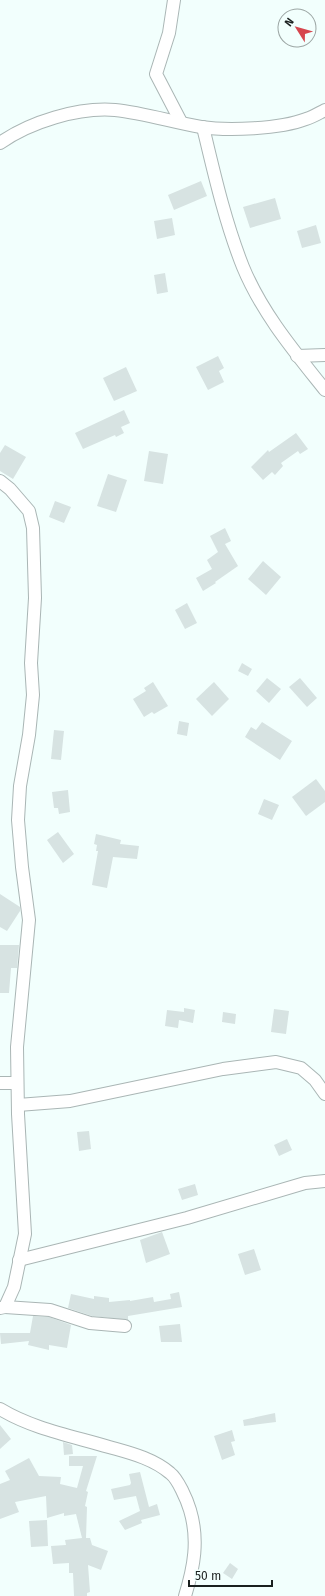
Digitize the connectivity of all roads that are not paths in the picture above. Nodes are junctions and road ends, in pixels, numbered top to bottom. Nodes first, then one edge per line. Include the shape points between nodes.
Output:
1 (174, 0) edge
2 (325, 110) edge
3 (181, 122) junction
4 (202, 127) junction
5 (0, 143) edge
6 (325, 355) edge
7 (297, 356) junction
8 (325, 390) edge
9 (0, 481) edge
10 (0, 1084) edge
11 (17, 1084) junction
12 (325, 1094) edge
13 (18, 1105) junction
14 (325, 1181) edge
15 (19, 1260) junction
16 (2, 1307) edge
17 (125, 1326) dead end
18 (0, 1409) edge
19 (185, 1596) edge

1 - 3 street via 169,33 156,74
2 - 4 street via 306,120 256,129
3 - 4 street
3 - 5 street via 114,110 76,113 44,121
4 - 7 street via 243,267 283,339
6 - 7 street
7 - 8 street
9 - 11 street via 29,511 33,528 35,598 31,663 33,695 20,786 18,820 29,920 17,1047
10 - 11 street
11 - 13 street
12 - 13 street via 315,1080 301,1068 276,1062 223,1069 70,1101
13 - 15 street via 25,1234
14 - 15 street via 305,1183 188,1218
15 - 16 street via 14,1287
16 - 17 street via 50,1310 90,1323
18 - 19 street via 36,1426 145,1458 171,1473 186,1498 194,1523 196,1549

